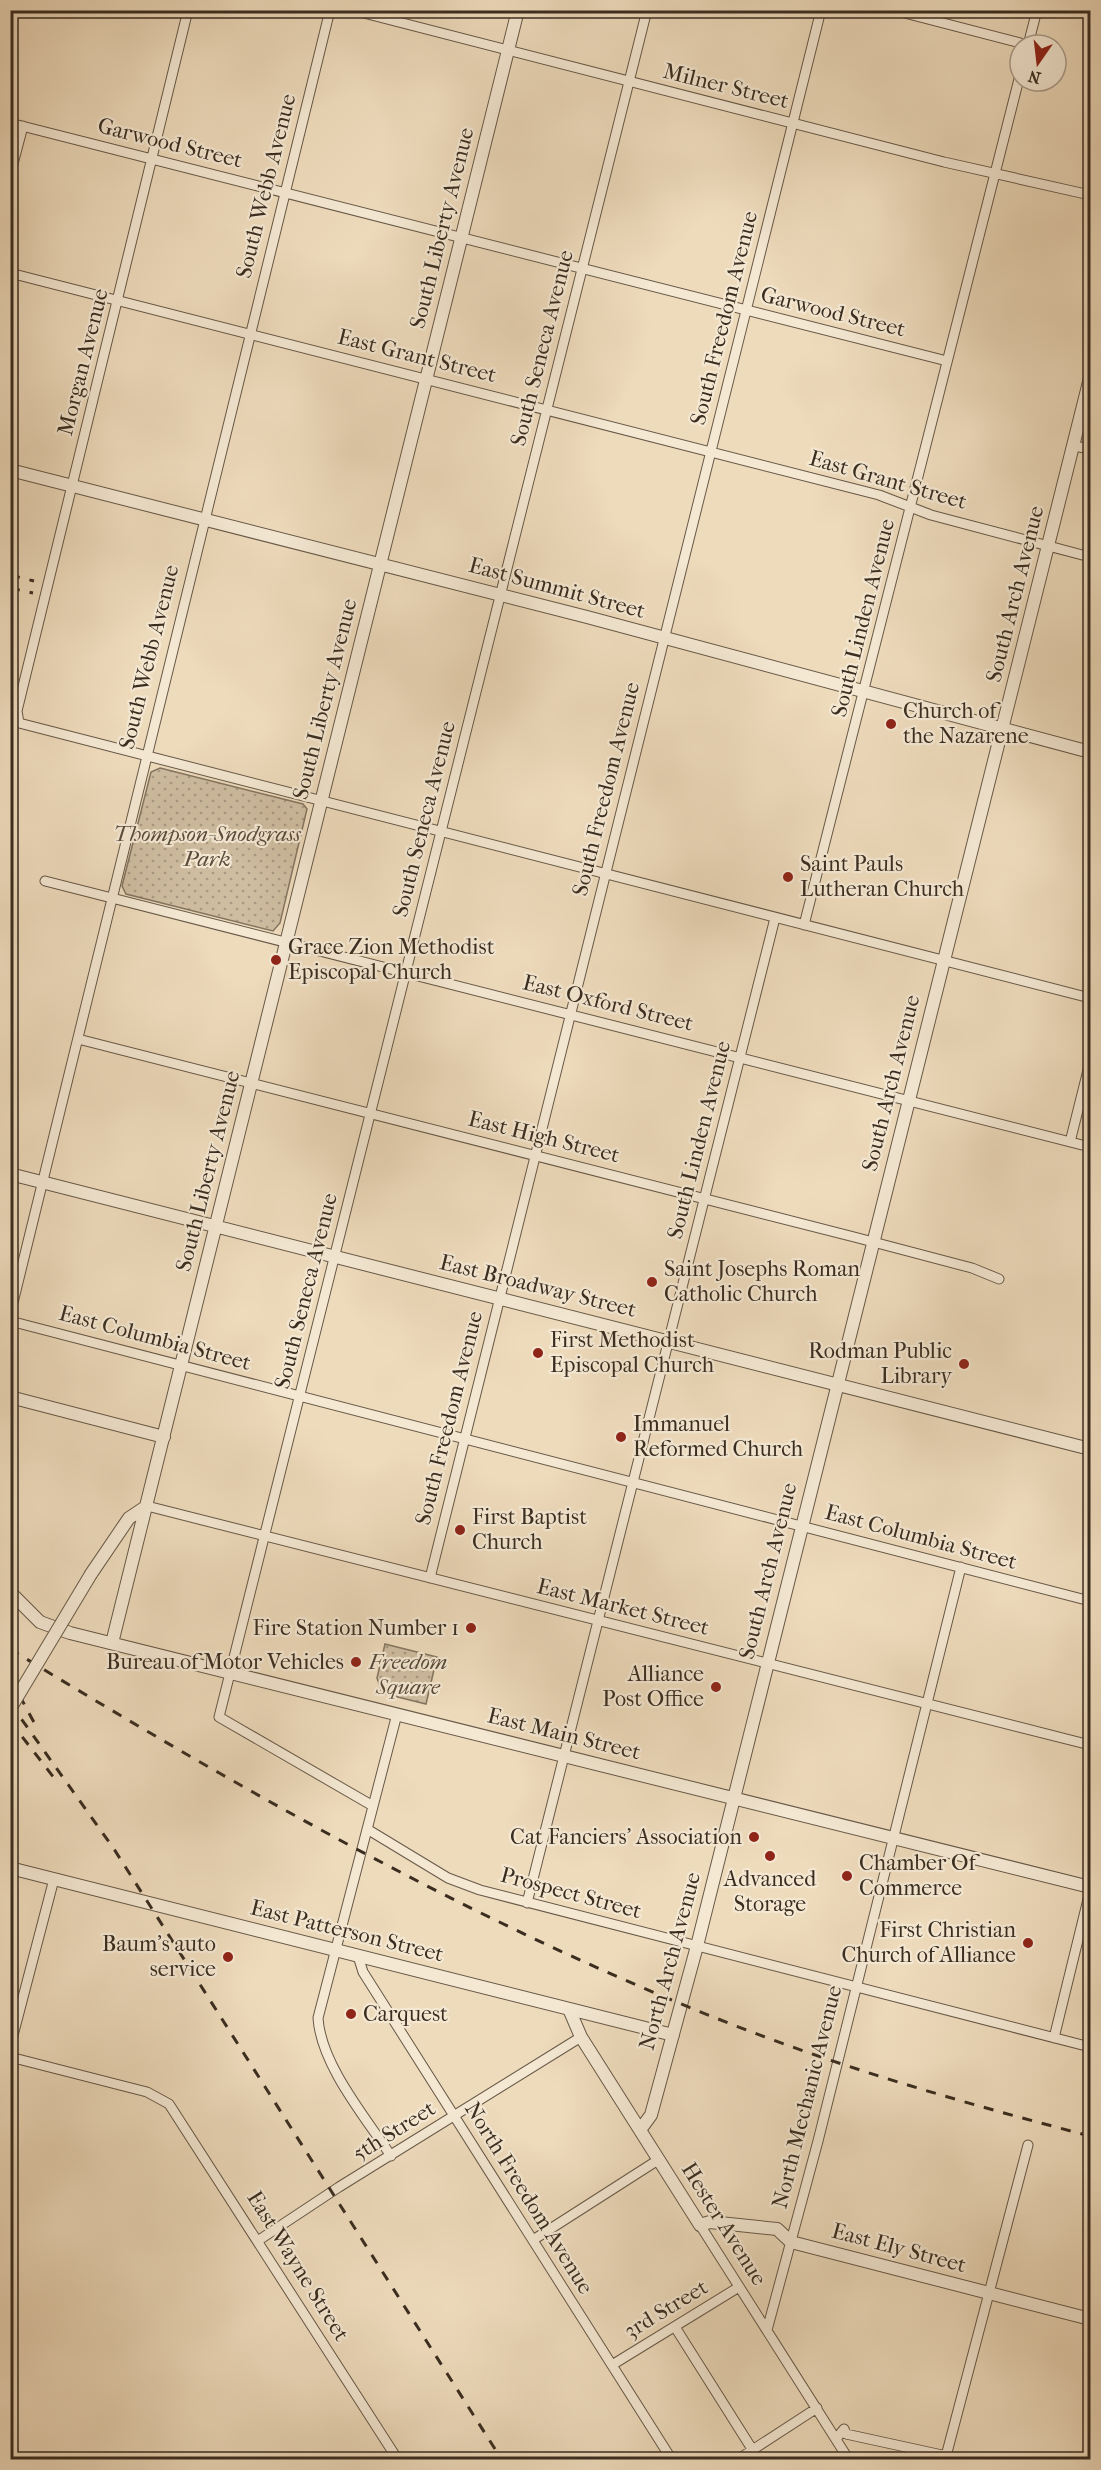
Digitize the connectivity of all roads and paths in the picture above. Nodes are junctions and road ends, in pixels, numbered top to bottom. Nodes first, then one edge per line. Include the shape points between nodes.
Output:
1 (188, 10) edge
2 (330, 10) edge
3 (352, 10) edge
4 (518, 10) edge
5 (647, 10) edge
6 (821, 10) edge
7 (894, 10) edge
8 (1037, 10) edge
9 (927, 15) edge
10 (1031, 33) edge
11 (1008, 39) edge
12 (508, 51) junction
13 (629, 81) junction
14 (1015, 93) edge
15 (10, 123) edge
16 (793, 124) junction
17 (23, 126) junction
18 (153, 159) junction
19 (995, 173) junction
20 (10, 175) edge
21 (286, 192) junction
22 (1090, 195) edge
23 (462, 236) junction
24 (583, 268) junction
25 (10, 273) edge
26 (118, 300) junction
27 (746, 310) junction
28 (252, 334) junction
29 (947, 361) junction
30 (1090, 378) edge
31 (426, 379) junction
32 (547, 409) junction
33 (1074, 446) junction
34 (1090, 449) edge
35 (710, 451) junction
36 (10, 470) edge
37 (72, 486) junction
38 (912, 507) junction
39 (205, 519) junction
40 (1048, 546) junction
41 (1090, 557) edge
42 (380, 564) junction
43 (501, 595) junction
44 (664, 638) junction
45 (864, 691) junction
46 (1002, 730) junction
47 (1090, 752) edge
48 (146, 756) junction
49 (321, 801) junction
50 (440, 831) junction
51 (604, 874) junction
52 (45, 881) dead end
53 (113, 897) junction
54 (775, 918) junction
55 (804, 925) junction
56 (286, 941) junction
57 (943, 960) junction
58 (406, 972) junction
59 (1090, 999) edge
60 (570, 1014) junction
61 (78, 1039) junction
62 (740, 1056) junction
63 (1090, 1062) edge
64 (251, 1083) junction
65 (908, 1100) junction
66 (371, 1113) junction
67 (1070, 1142) junction
68 (1090, 1147) edge
69 (535, 1155) junction
70 (10, 1173) edge
71 (43, 1181) junction
72 (704, 1198) junction
73 (216, 1226) junction
74 (873, 1242) junction
75 (335, 1256) junction
76 (999, 1279) dead end
77 (499, 1298) junction
78 (10, 1315) edge
79 (10, 1321) edge
80 (669, 1341) junction
81 (182, 1365) junction
82 (837, 1383) junction
83 (300, 1396) junction
84 (10, 1397) edge
85 (164, 1437) junction
86 (464, 1438) junction
87 (1090, 1449) edge
88 (633, 1482) junction
89 (147, 1506) junction
90 (801, 1526) junction
91 (265, 1536) junction
92 (961, 1567) junction
93 (429, 1578) junction
94 (10, 1592) edge
95 (1090, 1600) edge
96 (598, 1621) junction
97 (112, 1643) junction
98 (767, 1663) junction
99 (231, 1672) junction
100 (926, 1704) junction
101 (10, 1709) edge
102 (397, 1714) junction
103 (1090, 1745) edge
104 (565, 1756) junction
105 (733, 1798) junction
106 (373, 1806) junction
107 (367, 1829) junction
108 (892, 1838) junction
109 (10, 1868) edge
110 (54, 1879) junction
111 (1090, 1889) edge
112 (527, 1903) junction
113 (697, 1946) junction
114 (336, 1950) junction
115 (358, 1956) junction
116 (855, 1988) junction
117 (569, 2009) junction
118 (673, 2035) junction
119 (581, 2037) junction
120 (1054, 2038) junction
121 (10, 2047) edge
122 (1090, 2047) edge
123 (10, 2057) edge
124 (454, 2116) junction
125 (640, 2130) junction
126 (1028, 2145) dead end
127 (391, 2156) junction
128 (658, 2160) junction
129 (700, 2225) junction
130 (259, 2240) junction
131 (533, 2240) junction
132 (791, 2242) junction
133 (740, 2287) junction
134 (987, 2293) junction
135 (1090, 2319) edge
136 (675, 2327) junction
137 (767, 2331) junction
138 (612, 2365) junction
139 (817, 2408) junction
140 (836, 2439) junction
141 (752, 2450) junction
142 (946, 2457) edge
143 (398, 2460) edge
144 (672, 2460) edge
145 (737, 2460) edge
146 (849, 2460) edge
147 (965, 2460) edge

1 - 18 street, Morgan Avenue
2 - 21 street, South Webb Avenue
3 - 12 street, Milner Street
4 - 12 street, South Liberty Avenue
5 - 13 street, South Seneca Avenue
6 - 16 street, South Freedom Avenue
7 - 9 street
8 - 10 street
9 - 11 street
12 - 13 street, Milner Street
12 - 23 street, South Liberty Avenue
13 - 16 street, Milner Street
13 - 24 street, South Seneca Avenue
14 - 19 street, South Linden Avenue
15 - 17 street, Garwood Street
16 - 19 street, Milner Street
16 - 27 street, South Freedom Avenue
17 - 18 street, Garwood Street
17 - 20 street
18 - 21 street, Garwood Street
18 - 26 street, Morgan Avenue
19 - 22 street, Milner Street
19 - 29 street, South Linden Avenue
21 - 23 street, Garwood Street
21 - 28 street, South Webb Avenue
23 - 24 street, Garwood Street
23 - 31 street, South Liberty Avenue
24 - 27 street, Garwood Street
24 - 32 street, South Seneca Avenue
25 - 26 street, East Grant Street
26 - 28 street, East Grant Street
26 - 37 street, Morgan Avenue
27 - 29 street, Garwood Street
27 - 35 street, South Freedom Avenue
28 - 31 street, East Grant Street
28 - 39 street, South Webb Avenue
29 - 38 street, South Linden Avenue
30 - 33 street, South Arch Avenue
31 - 32 street, East Grant Street
31 - 42 street, South Liberty Avenue
32 - 35 street, East Grant Street
32 - 43 street, South Seneca Avenue
33 - 34 street
33 - 40 street, South Arch Avenue
35 - 38 street, East Grant Street
35 - 44 street, South Freedom Avenue
36 - 37 street, East Summit Street
37 - 39 street, East Summit Street
37 - 48 street, Morgan Avenue via 17,711 19,723
38 - 40 street, East Grant Street
38 - 45 street, South Linden Avenue
39 - 42 street, East Summit Street
39 - 48 street, South Webb Avenue
40 - 41 street, East Grant Street
40 - 46 street, South Arch Avenue
42 - 43 street, East Summit Street
42 - 49 street, South Liberty Avenue
43 - 44 street, East Summit Street
43 - 50 street, South Seneca Avenue
44 - 45 street, East Summit Street
44 - 51 street, South Freedom Avenue
45 - 46 street, East Summit Street
45 - 55 street, South Linden Avenue
46 - 47 street, East Summit Street
46 - 57 street, South Arch Avenue
48 - 49 street
48 - 53 street, South Webb Avenue
49 - 50 street
49 - 56 street, South Liberty Avenue
50 - 51 street
50 - 58 street, South Seneca Avenue
51 - 54 street
51 - 60 street, South Freedom Avenue
52 - 53 street, East Oxford Street
53 - 56 street, East Oxford Street
53 - 61 street, South Webb Avenue
54 - 55 street
54 - 62 street, South Linden Avenue
55 - 57 street
56 - 58 street, East Oxford Street
56 - 64 street, South Liberty Avenue
57 - 59 street
57 - 65 street, South Arch Avenue
58 - 60 street, East Oxford Street
58 - 66 street, South Seneca Avenue
60 - 62 street, East Oxford Street
60 - 69 street, South Freedom Avenue
61 - 64 street, East High Street
61 - 71 street, South Webb Avenue
62 - 65 street, East Oxford Street
62 - 72 street, South Linden Avenue
63 - 67 street
64 - 66 street, East High Street
64 - 73 street, South Liberty Avenue
65 - 67 street, East Oxford Street
65 - 74 street, South Arch Avenue
66 - 69 street, East High Street
66 - 75 street, South Seneca Avenue
67 - 68 street, East Oxford Street
69 - 72 street, East High Street
69 - 77 street, South Freedom Avenue
70 - 71 street, East Broadway Street
71 - 73 street, East Broadway Street
71 - 78 street, South Webb Avenue
72 - 74 street, East High Street
72 - 80 street, South Linden Avenue
73 - 75 street, East Broadway Street
73 - 81 street, South Liberty Avenue
74 - 76 street, East High Street
74 - 82 street, South Arch Avenue
75 - 77 street, East Broadway Street
75 - 83 street, South Seneca Avenue
77 - 80 street, East Broadway Street
77 - 86 street, South Freedom Avenue
79 - 81 street, East Columbia Street
80 - 82 street, East Broadway Street
80 - 88 street, South Linden Avenue
81 - 83 street, East Columbia Street
81 - 85 street, South Liberty Avenue
82 - 87 street, East Broadway Street
82 - 90 street, South Arch Avenue
83 - 86 street, East Columbia Street
83 - 91 street, South Seneca Avenue
84 - 85 street
85 - 89 street, South Liberty Avenue
86 - 88 street, East Columbia Street
86 - 93 street, South Freedom Avenue
88 - 90 street, East Columbia Street
88 - 96 street, South Linden Avenue
89 - 91 street, East Market Street
89 - 97 street, South Liberty Avenue
89 - 101 street, bridge via 129,1518 91,1574
90 - 92 street, East Columbia Street
90 - 98 street, South Arch Avenue
91 - 93 street, East Market Street
91 - 99 street, South Seneca Avenue
92 - 95 street, East Columbia Street
92 - 100 street, North Mechanic Avenue
93 - 96 street, East Market Street
94 - 97 street, East Main Street via 30,1614 52,1627
96 - 98 street, East Market Street
96 - 104 street, South Linden Avenue
97 - 99 street, East Main Street
98 - 100 street, East Market Street
98 - 105 street, South Arch Avenue
99 - 102 street, East Main Street
99 - 106 street, South Seneca Avenue via 219,1717
100 - 103 street, East Market Street
100 - 108 street, North Mechanic Avenue
102 - 104 street, East Main Street
102 - 106 street
104 - 105 street, East Main Street
104 - 112 street, South Linden Avenue
105 - 108 street, East Main Street
105 - 113 street, North Arch Avenue
106 - 107 street
107 - 112 street, Prospect Street via 451,1879
107 - 114 street
108 - 111 street, East Main Street
108 - 116 street, North Mechanic Avenue
109 - 110 street, East Patterson Street
110 - 114 street, East Patterson Street
110 - 121 street
111 - 120 street
112 - 113 street, Prospect Street
113 - 116 street, Prospect Street
113 - 118 street, North Arch Avenue
114 - 115 street, East Patterson Street
114 - 127 street via 320,2004 320,2033 341,2080
115 - 117 street, East Patterson Street
115 - 124 street, North Freedom Avenue via 363,1972
116 - 120 street, Prospect Street
116 - 132 street, North Mechanic Avenue
117 - 118 street, East Patterson Street
117 - 119 street, Hester Avenue
118 - 125 street, North Arch Avenue via 651,2115
119 - 124 street, 5th Street
119 - 125 street, Hester Avenue
120 - 122 street, Prospect Street
123 - 130 street, East Wayne Street via 159,2097 177,2112
124 - 127 street, 5th Street
124 - 131 street, North Freedom Avenue
125 - 128 street, Hester Avenue
126 - 134 street
127 - 130 street, 5th Street
128 - 129 street, Hester Avenue
128 - 131 street
129 - 132 street, East Ely Street via 710,2222 777,2229
129 - 133 street, Hester Avenue
130 - 143 street, East Wayne Street
131 - 138 street, North Freedom Avenue
132 - 134 street, East Ely Street
132 - 137 street, North Mechanic Avenue
133 - 136 street, 3rd Street
133 - 137 street, Hester Avenue
134 - 135 street, East Ely Street
134 - 142 street
136 - 138 street, 3rd Street
136 - 141 street
137 - 139 street, Hester Avenue
138 - 144 street, North Freedom Avenue
139 - 140 street, Hester Avenue
139 - 141 street
140 - 142 street via 844,2429 846,2434
140 - 146 street, Hester Avenue
141 - 145 street
142 - 147 street

